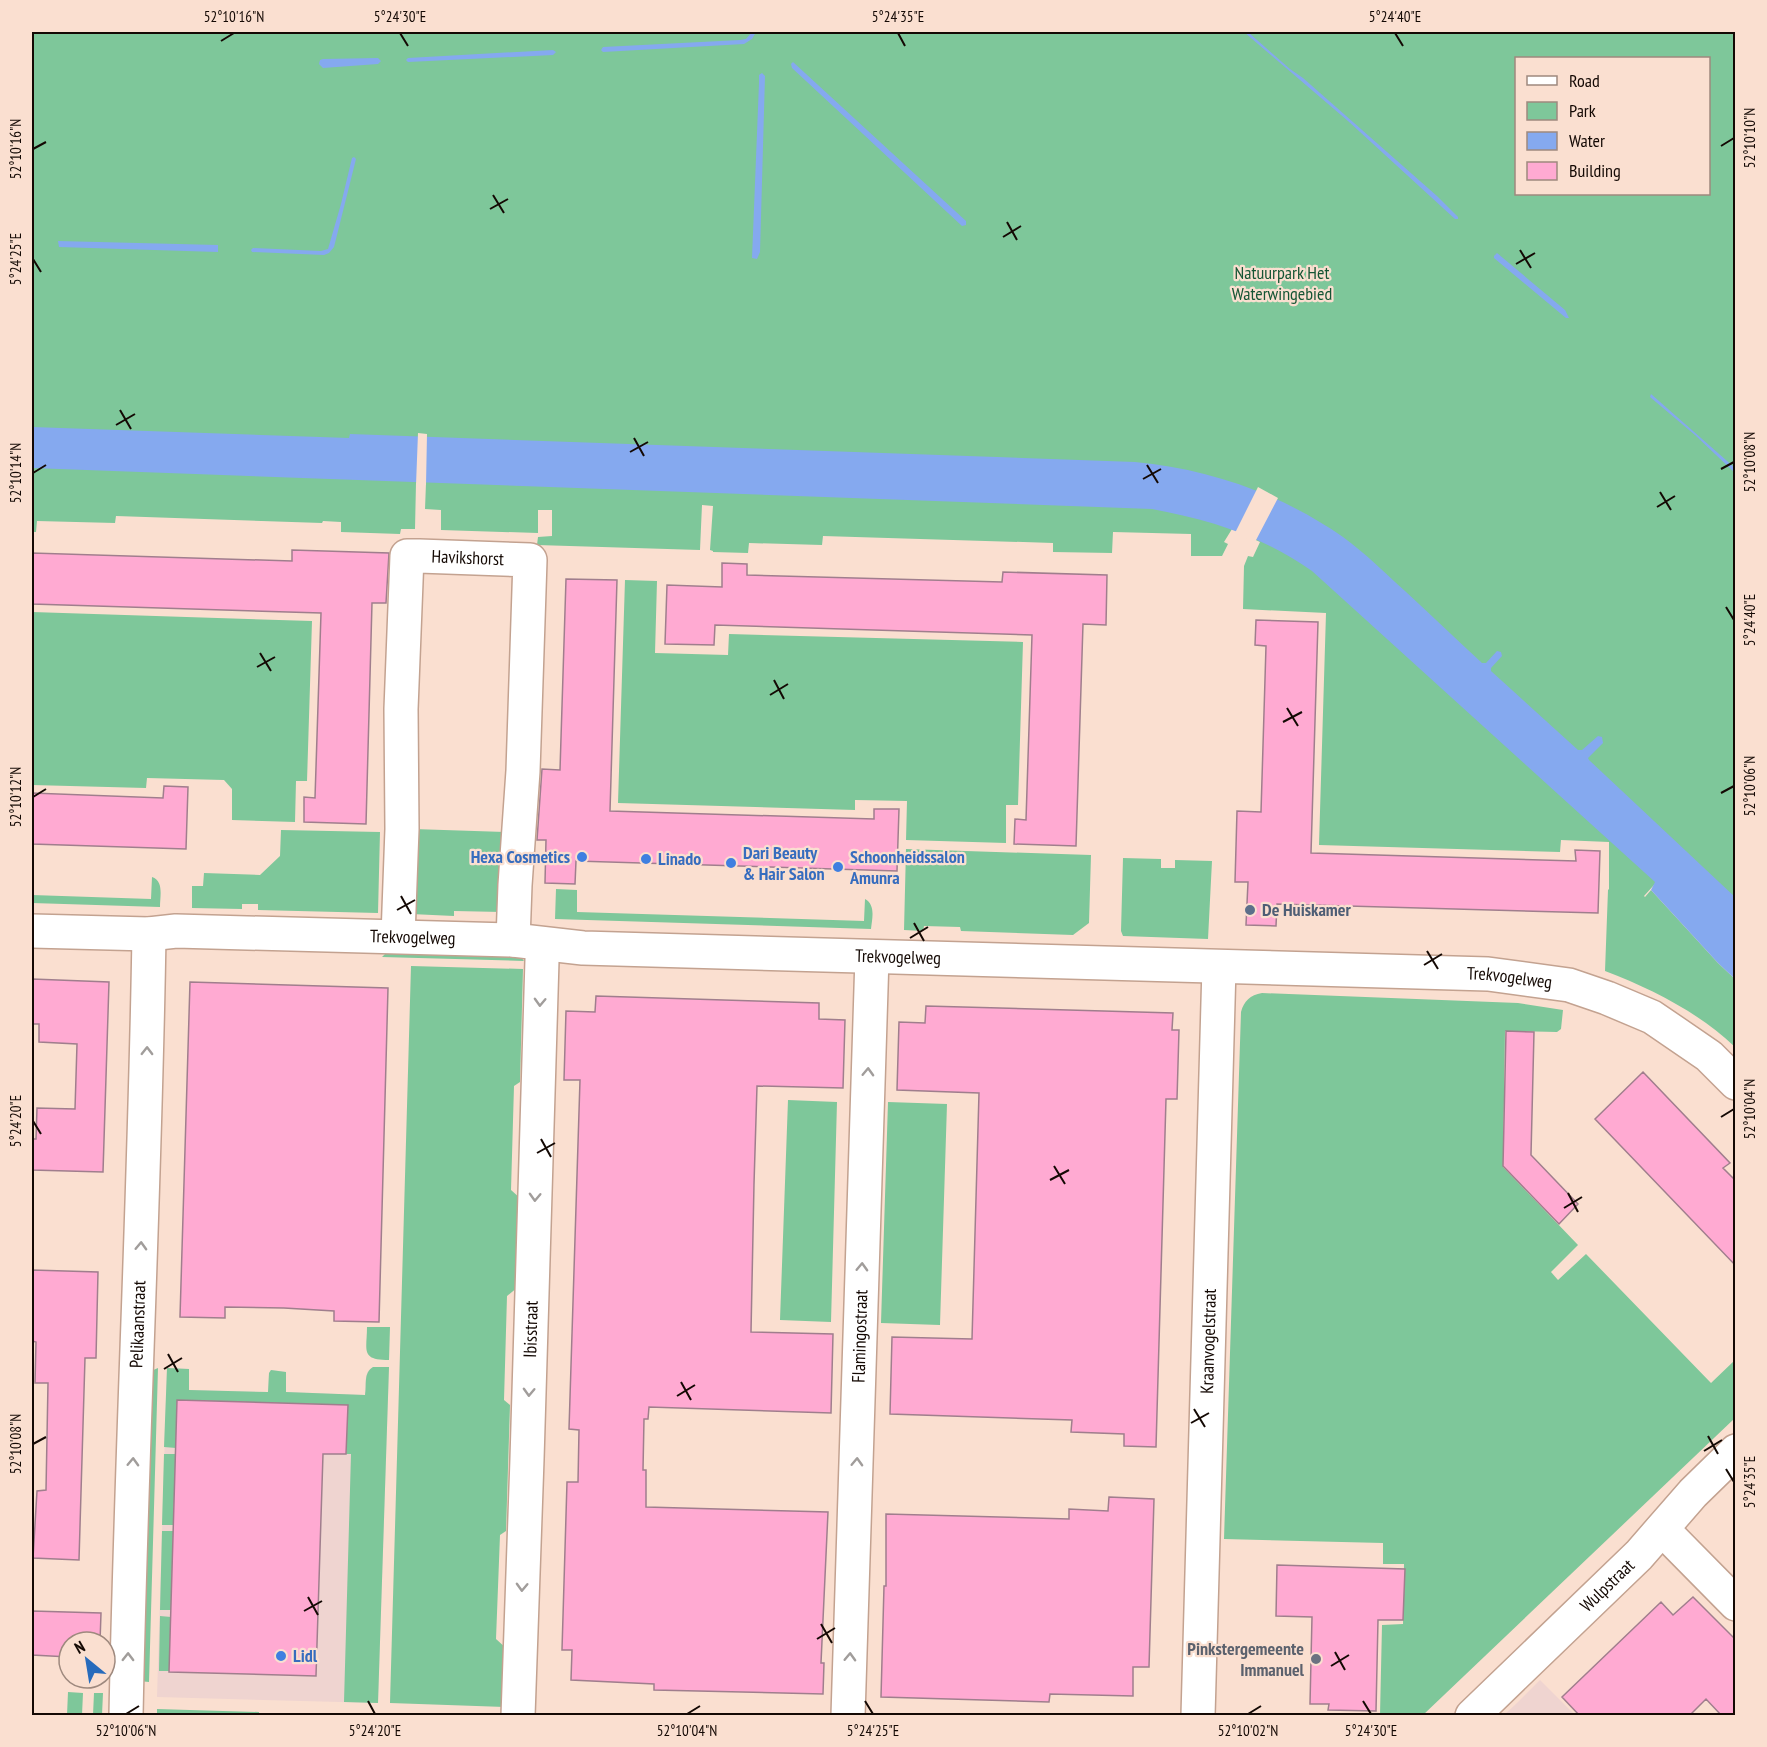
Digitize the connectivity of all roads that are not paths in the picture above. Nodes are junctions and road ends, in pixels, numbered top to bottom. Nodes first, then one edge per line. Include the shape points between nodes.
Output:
1 (32, 931) edge
2 (149, 934) junction
3 (398, 936) junction
4 (528, 942) junction
5 (872, 957) junction
6 (1219, 967) junction
7 (1736, 1083) edge
8 (1736, 1451) edge
9 (1662, 1528) junction
10 (1736, 1604) edge
11 (126, 1716) edge
12 (518, 1716) edge
13 (848, 1716) edge
14 (1198, 1716) edge
15 (1472, 1716) edge

1 - 2 street, Trekvogelweg
2 - 3 street, Trekvogelweg via 176,931
11 -> 2 street, Pelikaanstraat
3 - 4 street, Trekvogelweg
3 - 4 street, Havikshorst via 407,556 530,560 523,771 514,885
4 - 5 street, Trekvogelweg via 583,948
4 -> 12 street, Ibisstraat via 541,995
5 - 6 street, Trekvogelweg
13 -> 5 street, Flamingostraat
6 - 7 street, Trekvogelweg via 1488,974 1562,984 1652,1017 1709,1056
6 - 14 street, Kraanvogelstraat
8 - 9 street, Wulpstraat
9 - 10 street
9 - 15 street, Wulpstraat via 1639,1555

